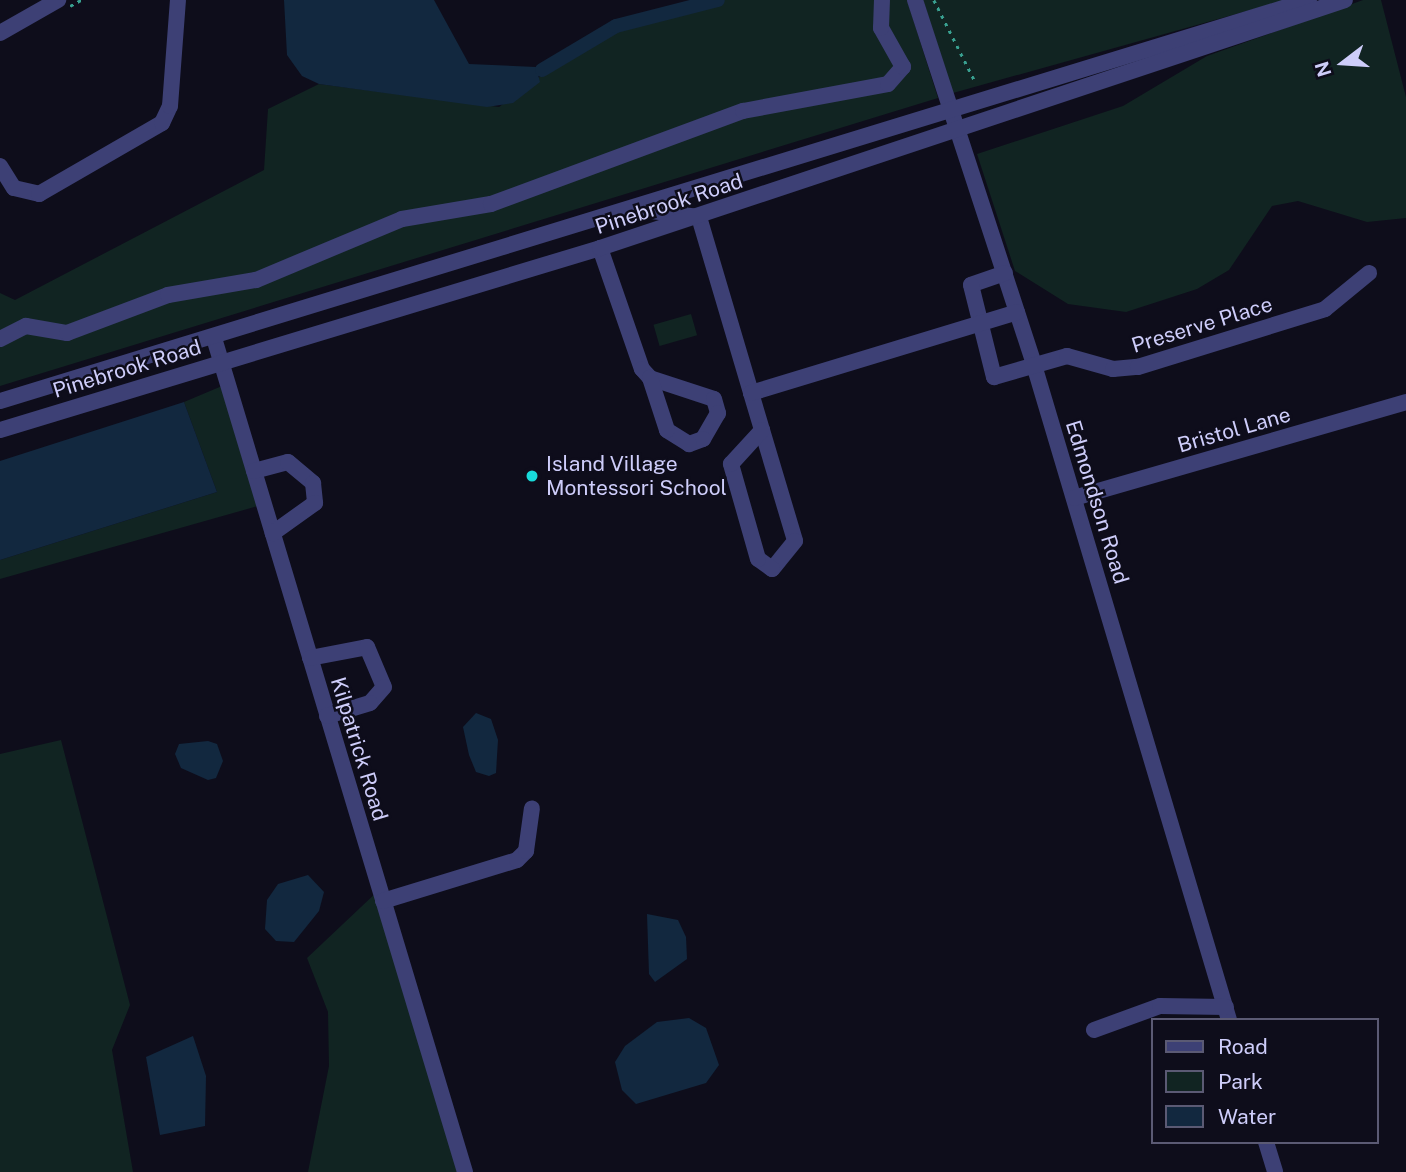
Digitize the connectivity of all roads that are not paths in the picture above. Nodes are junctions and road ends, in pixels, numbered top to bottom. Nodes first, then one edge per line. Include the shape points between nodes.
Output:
1 (58, 0) edge
2 (178, 0) edge
3 (882, 0) edge
4 (915, 0) edge
5 (1309, 0) edge
6 (1345, 0) edge
7 (0, 33) edge
8 (949, 108) junction
9 (958, 133) junction
10 (0, 166) edge
11 (628, 208) junction
12 (699, 216) junction
13 (600, 248) junction
14 (1005, 273) junction
15 (1369, 273) dead end
16 (1017, 312) junction
17 (977, 326) junction
18 (214, 338) junction
19 (0, 339) edge
20 (221, 362) junction
21 (1034, 365) junction
22 (650, 378) junction
23 (751, 393) junction
24 (0, 401) edge
25 (1406, 402) edge
26 (0, 430) edge
27 (762, 430) junction
28 (254, 471) junction
29 (1074, 498) junction
30 (273, 533) junction
31 (310, 658) junction
32 (327, 716) junction
33 (532, 808) dead end
34 (383, 901) junction
35 (1228, 1013) edge
36 (1094, 1030) dead end
37 (1267, 1144) edge
38 (465, 1172) edge
39 (1275, 1172) edge

1 - 7 street
2 - 10 street via 170,106 162,123 39,194 14,188
3 - 19 street via 881,29 903,67 888,83 743,111 491,204 402,219 237,285 168,295 67,333 26,326
4 - 8 street, Edmondson Road
5 - 8 street, Pinebrook Road
6 - 9 street, Pinebrook Road
8 - 9 street, Edmondson Road
8 - 11 street, Pinebrook Road
9 - 12 street, Pinebrook Road
9 - 14 street, Edmondson Road
11 - 12 street
11 - 18 street, Pinebrook Road
12 - 13 street, Pinebrook Road
12 - 23 street
13 - 20 street, Pinebrook Road
13 - 22 street
14 - 16 street, Edmondson Road
14 - 17 street via 971,285
15 - 21 street, Preserve Place via 1325,309 1138,367 1113,369 1067,356
16 - 17 street
16 - 21 street, Edmondson Road
17 - 21 street, Preserve Place via 994,377
17 - 23 street
18 - 20 street, Kilpatrick Road
18 - 24 street, Pinebrook Road
20 - 26 street, Pinebrook Road
20 - 28 street, Kilpatrick Road
21 - 29 street, Edmondson Road
22 - 22 street via 714,399 718,413 703,439 689,444 667,430
23 - 27 street
25 - 29 street, Bristol Lane
27 - 27 street via 795,541 772,569 758,559 731,464
28 - 30 street, Kilpatrick Road
28 - 30 street via 288,463 313,483 315,503
29 - 35 street, Edmondson Road
30 - 31 street, Kilpatrick Road
31 - 32 street, Kilpatrick Road
31 - 32 street via 367,647 384,687 370,703
32 - 34 street, Kilpatrick Road
33 - 34 street via 526,851 517,860
34 - 38 street, Kilpatrick Road
35 - 36 street via 1160,1006
37 - 39 street

